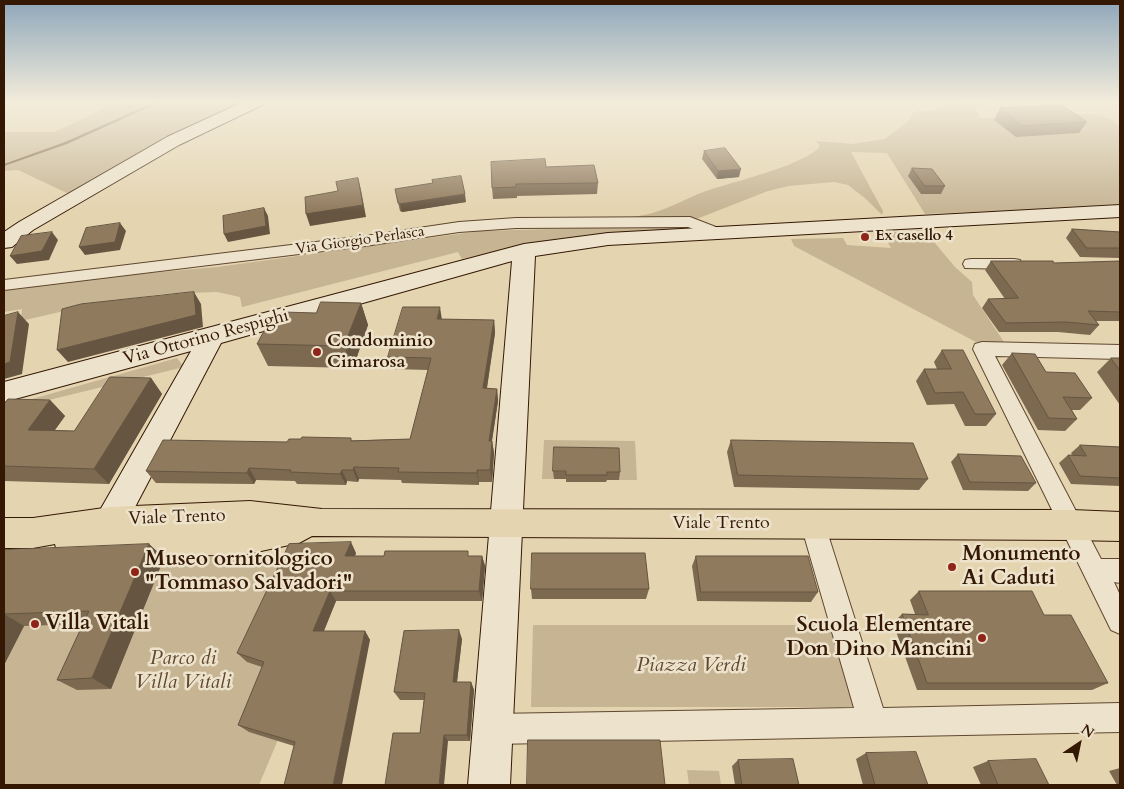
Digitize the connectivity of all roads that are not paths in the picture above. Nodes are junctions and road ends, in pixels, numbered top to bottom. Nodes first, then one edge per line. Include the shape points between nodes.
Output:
1 (180, 139) edge
2 (1120, 211) edge
3 (716, 232) junction
4 (4, 242) edge
5 (524, 251) junction
6 (972, 264) dead end
7 (1028, 264) edge
8 (4, 285) edge
9 (212, 338) junction
10 (1120, 352) edge
11 (4, 392) edge
12 (506, 524) junction
13 (813, 524) junction
14 (1072, 525) junction
15 (1120, 528) edge
16 (105, 531) junction
17 (18, 533) edge
18 (1094, 570) junction
19 (1120, 571) edge
20 (1120, 621) edge
21 (1120, 718) edge
22 (873, 722) junction
23 (493, 729) junction
24 (489, 785) edge

1 - 4 street via 26,226
2 - 3 street, Via Ottorino Respighi
3 - 5 street, Via Ottorino Respighi via 608,239
3 - 8 street, Via Giorgio Perlasca via 690,222 516,223 459,227
5 - 9 street, Via Ottorino Respighi
5 - 12 street
6 - 7 street
9 - 11 street, Via Ottorino Respighi
9 - 16 street
10 - 14 street via 982,349
12 - 13 main road, Viale Trento
12 - 16 main road, Viale Trento via 322,523 242,540
12 - 23 street
13 - 14 main road, Viale Trento
13 - 22 street
14 - 15 main road, Viale Trento
14 - 18 street
16 - 17 main road, Viale Trento
18 - 19 street
18 - 20 street
21 - 22 street
22 - 23 street
23 - 24 street

